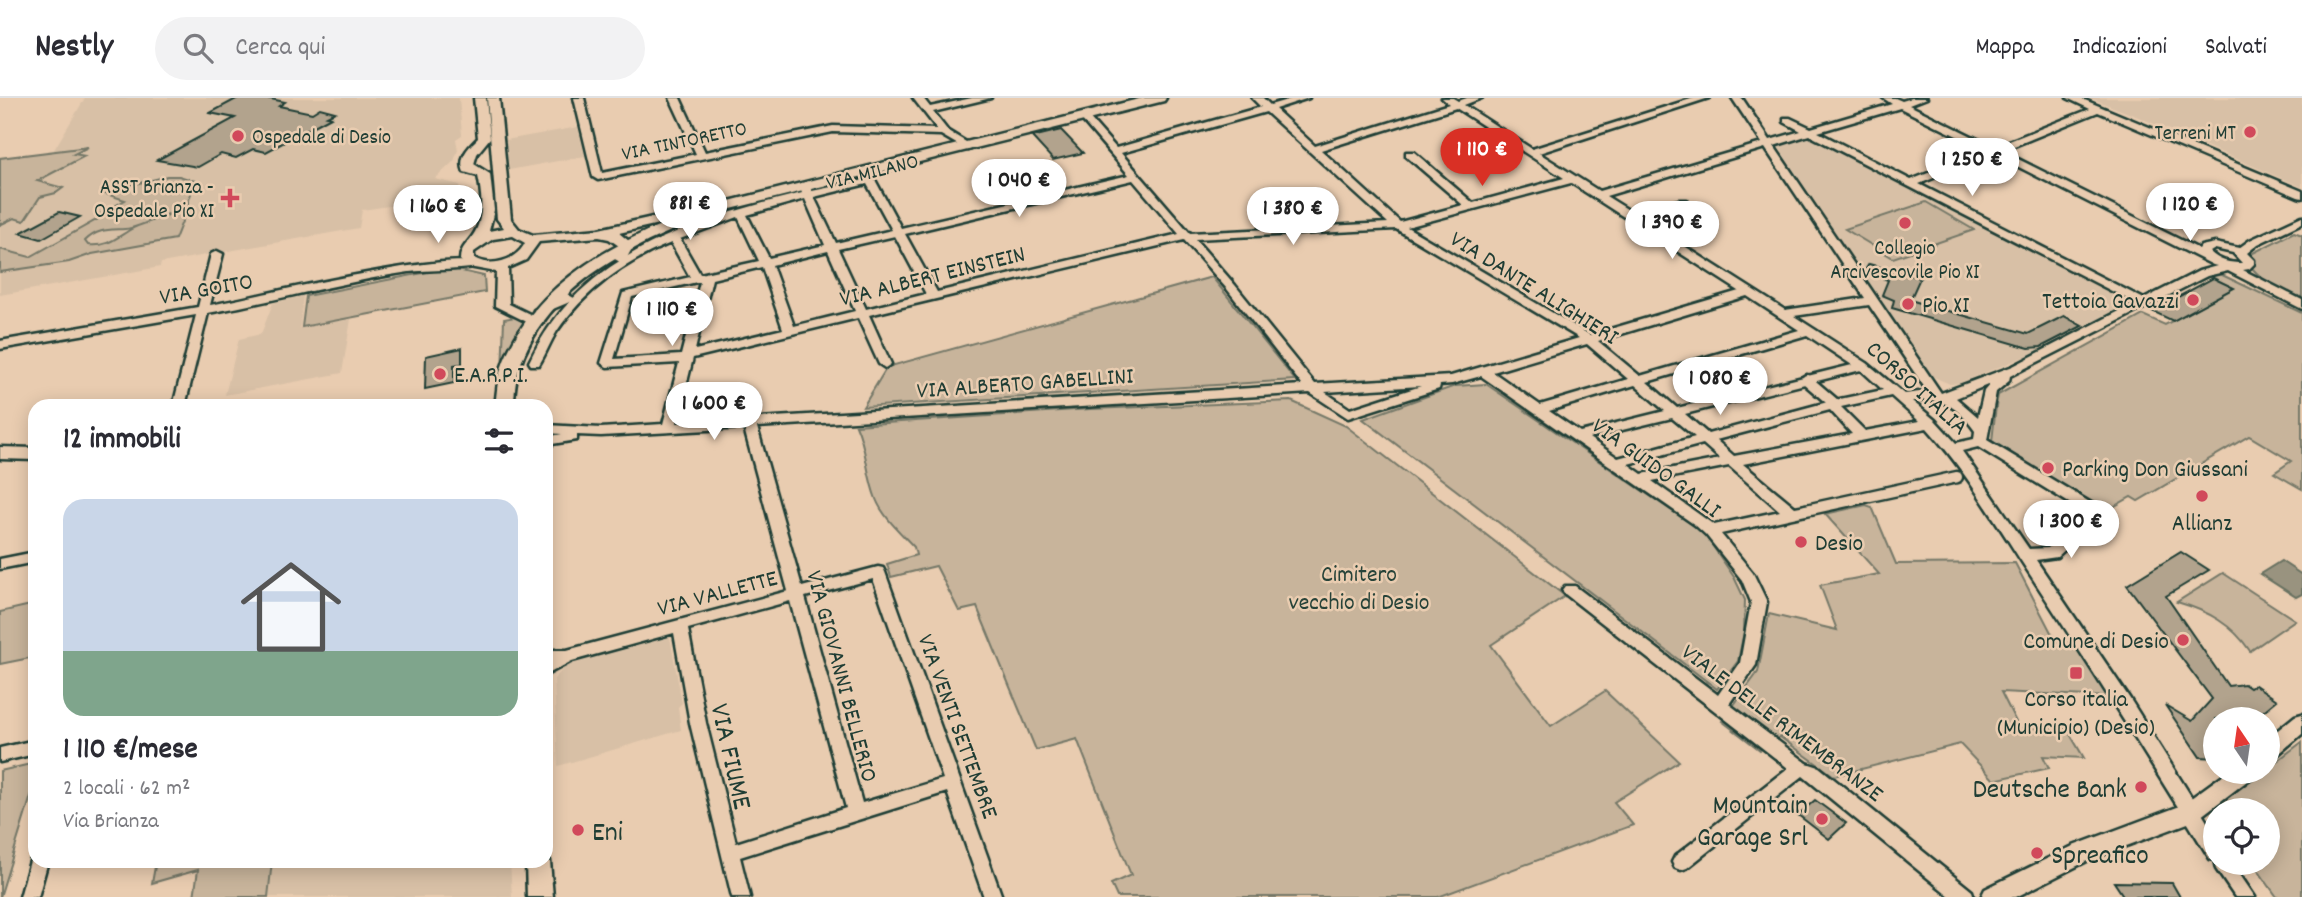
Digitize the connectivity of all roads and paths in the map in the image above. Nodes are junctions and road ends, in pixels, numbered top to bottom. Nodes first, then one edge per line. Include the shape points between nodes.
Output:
1 (480, 98) edge
2 (493, 98) edge
3 (579, 98) edge
4 (676, 98) edge
5 (918, 98) edge
6 (986, 98) edge
7 (1159, 98) edge
8 (1257, 98) edge
9 (1304, 98) edge
10 (1477, 98) edge
11 (1704, 98) edge
12 (1737, 98) edge
13 (1888, 98) edge
14 (1922, 98) edge
15 (2073, 98) edge
16 (1452, 101) edge
17 (1901, 104) junction
18 (1269, 108) junction
19 (2098, 109) junction
20 (927, 110) junction
21 (1084, 117) junction
22 (1787, 120) dead end
23 (945, 132) junction
24 (1812, 133) junction
25 (1767, 144) junction
26 (967, 147) junction
27 (1315, 149) junction
28 (1994, 151) junction
29 (472, 152) junction
30 (945, 152) junction
31 (1114, 152) junction
32 (1532, 152) junction
33 (499, 153) junction
34 (1410, 154) dead end
35 (702, 156) junction
36 (1133, 177) junction
37 (1573, 179) junction
38 (1910, 184) junction
39 (806, 192) junction
40 (1598, 195) junction
41 (2302, 195) edge
42 (1683, 202) dead end
43 (745, 207) junction
44 (1472, 207) junction
45 (1634, 218) junction
46 (2301, 219) edge
47 (1398, 226) junction
48 (898, 230) junction
49 (514, 232) junction
50 (599, 233) junction
51 (1186, 236) junction
52 (673, 237) junction
53 (530, 239) junction
54 (2254, 242) junction
55 (471, 246) junction
56 (832, 247) junction
57 (2227, 248) junction
58 (624, 251) junction
59 (2240, 253) junction
60 (218, 254) dead end
61 (2217, 262) junction
62 (766, 263) junction
63 (477, 265) junction
64 (497, 266) junction
65 (2245, 267) junction
66 (420, 268) junction
67 (702, 278) junction
68 (2256, 281) junction
69 (1749, 292) junction
70 (933, 296) junction
71 (567, 298) junction
72 (1872, 301) junction
73 (2143, 303) junction
74 (2302, 305) edge
75 (204, 310) junction
76 (862, 314) junction
77 (1784, 314) junction
78 (540, 315) junction
79 (790, 331) junction
80 (1808, 331) junction
81 (1590, 340) junction
82 (0, 345) edge
83 (687, 357) junction
84 (535, 362) dead end
85 (885, 364) dead end
86 (1863, 366) junction
87 (2017, 369) junction
88 (1484, 372) junction
89 (1452, 380) junction
90 (1807, 380) junction
91 (1638, 381) junction
92 (1310, 387) junction
93 (1896, 395) junction
94 (1941, 395) junction
95 (181, 399) edge
96 (505, 399) edge
97 (517, 399) edge
98 (1835, 404) junction
99 (1537, 410) junction
100 (1674, 413) junction
101 (750, 423) junction
102 (1930, 423) junction
103 (669, 427) junction
104 (553, 429) edge
105 (601, 432) junction
106 (1862, 436) junction
107 (1577, 437) junction
108 (1982, 437) junction
109 (1704, 439) junction
110 (553, 441) edge
111 (1953, 448) junction
112 (0, 453) edge
113 (28, 454) edge
114 (1730, 460) junction
115 (1616, 463) junction
116 (1957, 477) dead end
117 (1640, 479) junction
118 (1799, 511) junction
119 (1712, 531) junction
120 (2025, 555) junction
121 (28, 558) edge
122 (0, 564) edge
123 (878, 572) joint
124 (1570, 590) dead end
125 (796, 594) junction
126 (680, 626) junction
127 (553, 656) edge
128 (568, 656) junction
129 (553, 664) edge
130 (1720, 704) junction
131 (2302, 722) edge
132 (2280, 741) edge
133 (28, 749) edge
134 (0, 755) edge
135 (1801, 768) junction
136 (953, 783) junction
137 (2227, 784) edge
138 (856, 812) junction
139 (2188, 813) junction
140 (2203, 834) edge
141 (729, 853) junction
142 (1681, 862) dead end
143 (37, 868) edge
144 (538, 868) edge
145 (2230, 875) edge
146 (29, 897) edge
147 (540, 897) edge
148 (741, 897) edge
149 (993, 897) edge
150 (1965, 897) edge
151 (1993, 897) edge
152 (2246, 897) edge

1 - 29 street via 484,138
2 - 33 street
3 - 35 street, VIA TINTORETTO via 598,177
4 - 35 street
5 - 20 street
6 - 20 street
7 - 21 main road, VIA MILANO
8 - 18 street, VIA DANTE ALIGHIERI
9 - 18 street
10 - 16 street
11 - 32 street
12 - 25 street
13 - 17 street
14 - 17 street
15 - 19 street
16 - 27 street
16 - 32 street, CORSO ITALIA
17 - 24 street
17 - 28 street
18 - 27 street, VIA DANTE ALIGHIERI
18 - 31 street
19 - 28 street
19 - 41 street
20 - 23 street
21 - 26 main road, VIA MILANO
21 - 31 street
22 - 24 street
23 - 26 street
23 - 30 street
23 - 35 street, VIA TINTORETTO via 834,129
24 - 25 street
24 - 38 street
25 - 40 street
25 - 72 street
26 - 30 main road, VIA MILANO
27 - 47 street, VIA DANTE ALIGHIERI
28 - 38 street
28 - 61 street
29 - 33 street
29 - 55 street via 467,160 470,169 484,174 486,183 486,228
30 - 39 main road, VIA MILANO
31 - 36 street
32 - 37 street, CORSO ITALIA
33 - 49 street via 504,219
34 - 44 street
36 - 48 street
36 - 51 street
37 - 40 street, CORSO ITALIA
37 - 44 street, VIA ALBERT EINSTEIN
38 - 73 street
39 - 43 main road, VIA MILANO
39 - 48 street via 870,180
39 - 56 street
40 - 45 street, CORSO ITALIA
42 - 45 street
43 - 50 street, VIA MILANO via 704,209
43 - 52 street
43 - 58 main road, VIA MILANO via 714,209 677,221
43 - 62 street
44 - 47 street, VIA ALBERT EINSTEIN
45 - 69 street, CORSO ITALIA
46 - 54 street
47 - 51 street, VIA ALBERT EINSTEIN
47 - 81 street, VIA DANTE ALIGHIERI
48 - 56 street
48 - 70 street
49 - 53 street
49 - 55 street via 494,234
50 - 53 street, VIA MILANO
50 - 58 street, VIA MILANO via 613,235
51 - 70 street, VIA ALBERT EINSTEIN
51 - 92 street
52 - 67 street
52 - 84 street via 606,274 553,328
53 - 64 street via 525,254
54 - 57 street
54 - 59 street
55 - 63 street via 467,260
55 - 66 street, VIA GOITO
56 - 62 street
56 - 76 street
57 - 59 street
57 - 61 street
58 - 71 main road, VIA MILANO
58 - 78 main road, VIA MILANO via 587,271
59 - 65 street via 2248,260
60 - 75 street
61 - 65 street
61 - 68 street
61 - 73 street
62 - 67 street
62 - 79 street
63 - 64 street
63 - 66 street, VIA GOITO
64 - 78 street via 503,271 502,306
65 - 68 street
66 - 75 street, VIA GOITO
67 - 83 street
67 - 83 street, VIA ALBERT EINSTEIN via 627,295 607,363
68 - 74 street
69 - 77 street, CORSO ITALIA
69 - 81 street, VIA ALBERTO GABELLINI
70 - 76 street, VIA ALBERT EINSTEIN
71 - 78 street, VIA MILANO
71 - 97 main road, VIA MILANO via 540,328 523,363
72 - 77 street
72 - 94 street
73 - 87 street
75 - 82 street, VIA GOITO
75 - 95 street
76 - 79 street, VIA ALBERT EINSTEIN
76 - 85 street
77 - 80 street, CORSO ITALIA
78 - 96 main road, VIA MILANO via 511,368
79 - 83 street, VIA ALBERT EINSTEIN
80 - 86 street, CORSO ITALIA
80 - 91 street
81 - 88 street, VIA ALBERTO GABELLINI
81 - 91 street, VIA DANTE ALIGHIERI
83 - 103 street
86 - 90 street
86 - 93 street, CORSO ITALIA
87 - 94 street
87 - 108 street via 1990,391
88 - 89 street, VIA ALBERTO GABELLINI
88 - 99 street, VIA GUIDO GALLI
89 - 92 street, VIA ALBERTO GABELLINI
89 - 92 street, VIA ALBERTO GABELLINI via 1348,414
90 - 98 street
90 - 100 street
91 - 99 street
91 - 100 street, VIA DANTE ALIGHIERI
92 - 101 street, VIA ALBERTO GABELLINI
93 - 94 street
93 - 98 street
93 - 102 street, CORSO ITALIA
94 - 108 street
98 - 106 street
98 - 109 street
99 - 107 street, VIA GUIDO GALLI
100 - 107 street
100 - 109 street, VIA DANTE ALIGHIERI
101 - 103 street, VIA ALBERTO GABELLINI
101 - 125 street, VIA GIOVANNI BELLERIO
102 - 106 street
102 - 111 street, CORSO ITALIA
103 - 105 street, VIA ALBERTO GABELLINI
104 - 105 street, VIA ALBERTO GABELLINI
105 - 110 street, VIA ALBERTO GABELLINI
106 - 114 street
107 - 115 street, VIA GUIDO GALLI
108 - 111 street
108 - 120 street via 2106,519 2052,553
109 - 114 street, VIA DANTE ALIGHIERI
109 - 115 street
111 - 120 street, CORSO ITALIA
112 - 113 main road
114 - 117 street
114 - 118 street, VIA DANTE ALIGHIERI
115 - 117 street, VIA GUIDO GALLI
116 - 118 street
117 - 119 street, VIA GUIDO GALLI
118 - 119 street
119 - 130 street, VIA GUIDO GALLI via 1748,578 1759,602 1748,666
120 - 139 street, CORSO ITALIA via 2124,704
121 - 122 street
123 - 125 street, VIA VALLETTE
123 - 136 street, VIA VENTI SETTEMBRE
124 - 130 street, VIALE DELLE RIMEMBRANZE
125 - 126 street, VIA VALLETTE
125 - 138 street, VIA GIOVANNI BELLERIO
126 - 128 street, VIA VALLETTE
126 - 141 street, VIA FIUME
127 - 128 street, VIA VALLETTE
128 - 129 street, VIA VALLETTE
130 - 135 street, VIALE DELLE RIMEMBRANZE
131 - 132 street
133 - 134 street
135 - 142 street
135 - 150 street, VIALE DELLE RIMEMBRANZE via 1813,772
136 - 138 street
136 - 149 street, VIA VENTI SETTEMBRE
137 - 139 street
138 - 141 street, VIA GIOVANNI BELLERIO
139 - 140 street, CORSO ITALIA
139 - 151 street via 2081,853
141 - 148 street, VIA FIUME
143 - 146 street
144 - 147 main road
145 - 152 street

